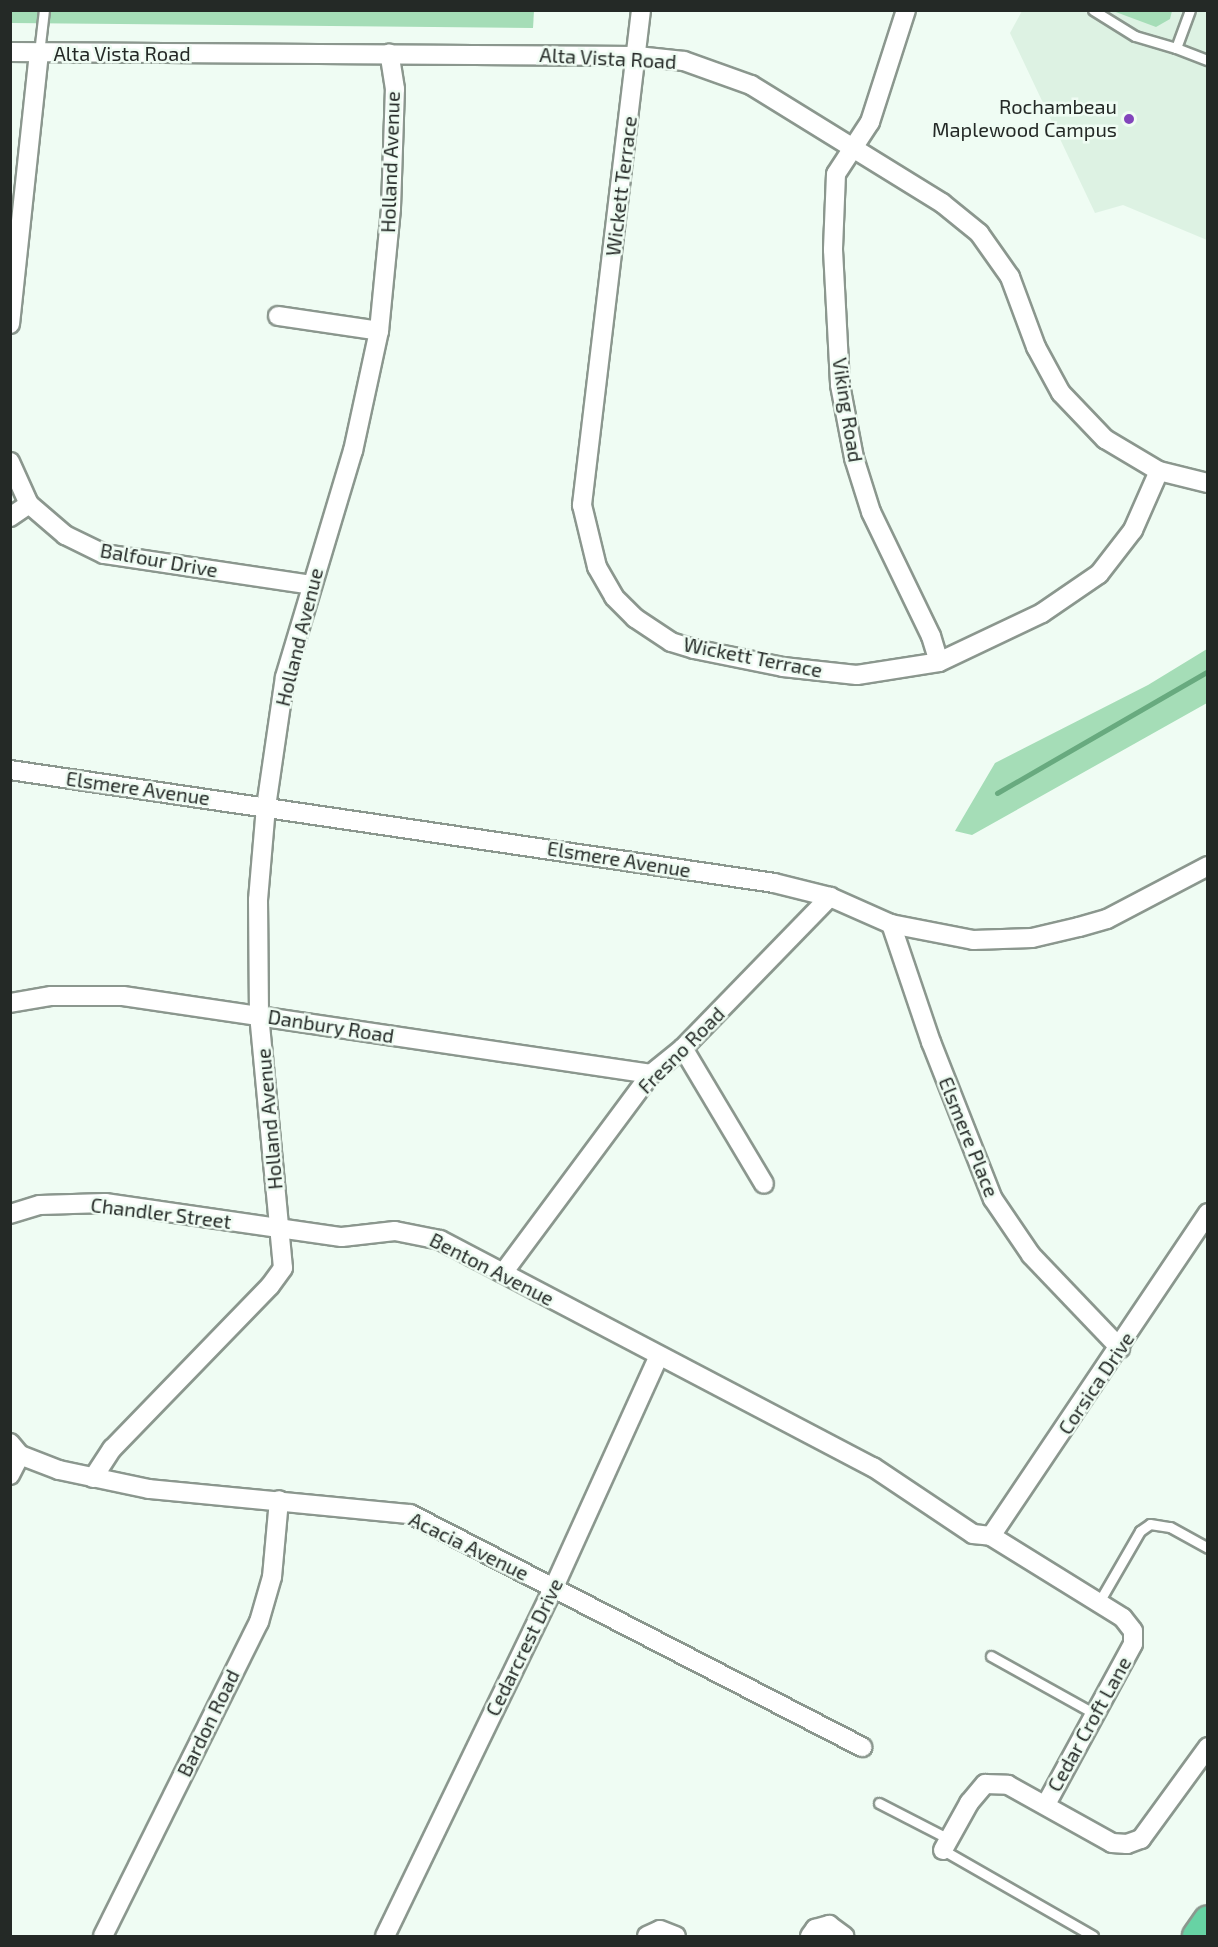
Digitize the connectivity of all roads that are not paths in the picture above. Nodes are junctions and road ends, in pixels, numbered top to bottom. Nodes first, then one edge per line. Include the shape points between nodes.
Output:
1 (44, 10) edge
2 (641, 10) edge
3 (906, 10) edge
4 (1093, 10) edge
5 (1190, 10) edge
6 (1176, 48) junction
7 (10, 52) edge
8 (39, 53) junction
9 (389, 53) junction
10 (637, 56) junction
11 (1208, 60) edge
12 (854, 146) junction
13 (278, 316) dead end
14 (10, 324) edge
15 (379, 331) junction
16 (10, 462) edge
17 (1159, 471) junction
18 (1208, 483) edge
19 (29, 504) junction
20 (10, 517) edge
21 (311, 585) junction
22 (939, 662) junction
23 (10, 770) edge
24 (266, 807) junction
25 (1208, 866) edge
26 (830, 897) junction
27 (891, 924) junction
28 (10, 1003) edge
29 (260, 1015) junction
30 (683, 1048) junction
31 (651, 1074) junction
32 (764, 1184) dead end
33 (1208, 1213) edge
34 (10, 1214) edge
35 (277, 1228) junction
36 (503, 1273) junction
37 (1120, 1348) junction
38 (658, 1356) junction
39 (15, 1449) edge
40 (10, 1476) edge
41 (93, 1478) junction
42 (279, 1500) junction
43 (982, 1535) junction
44 (1208, 1548) edge
45 (554, 1587) junction
46 (1099, 1602) junction
47 (991, 1656) dead end
48 (1095, 1714) junction
49 (1208, 1747) edge
50 (862, 1748) dead end
51 (879, 1803) dead end
52 (1046, 1804) junction
53 (946, 1845) junction
54 (1208, 1920) edge
55 (103, 1936) edge
56 (386, 1936) edge
57 (647, 1936) edge
58 (676, 1936) edge
59 (810, 1936) edge
60 (844, 1936) edge
61 (1093, 1936) edge
62 (1197, 1936) edge

1 - 8 lane
2 - 10 street, Wickett Terrace
3 - 12 street, Viking Road via 870,122
4 - 6 lane via 1135,36
5 - 6 lane
6 - 11 lane
7 - 8 street, Alta Vista Road
8 - 9 street, Alta Vista Road
8 - 14 street
9 - 10 street, Alta Vista Road
9 - 15 street, Holland Avenue via 394,89 391,184
10 - 12 street, Alta Vista Road via 684,61 751,85
10 - 22 street, Wickett Terrace via 582,505 597,567 614,597 635,618 671,642 694,649 857,675
12 - 17 street, Alta Vista Road via 942,203 979,233 1010,277 1036,347 1061,393 1105,439
12 - 22 street, Viking Road via 836,174 833,250 840,385 854,458 871,512 931,636
13 - 15 street
15 - 21 street, Holland Avenue via 353,451
16 - 19 street, Balfour Drive
17 - 18 street, Alta Vista Road
17 - 22 street, Wickett Terrace via 1133,530 1099,574 1042,613
19 - 20 street
19 - 21 street, Balfour Drive via 65,535 104,554
21 - 24 street, Holland Avenue via 285,677
23 - 24 street, Elsmere Avenue
24 - 26 street, Elsmere Avenue via 774,883
24 - 29 street, Holland Avenue via 258,900
25 - 27 street, Elsmere Avenue via 1107,919 1032,938 973,940
26 - 27 street, Elsmere Avenue
26 - 30 street, Fresno Road
27 - 37 street, Elsmere Place via 931,1042 993,1199 1031,1255
28 - 29 street, Danbury Road via 51,996 123,996
29 - 31 street, Danbury Road
29 - 35 street, Holland Avenue via 277,1181
30 - 31 street, Fresno Road
30 - 32 street
31 - 36 street, Fresno Road
33 - 37 street, Corsica Drive
34 - 35 street, Chandler Street via 40,1205 105,1203
35 - 36 street, Benton Avenue via 342,1237 419,1233
35 - 41 street via 283,1268 270,1286 112,1449
36 - 38 street, Benton Avenue
37 - 43 street, Corsica Drive
38 - 43 street, Benton Avenue via 873,1467
38 - 45 street, Cedarcrest Drive
39 - 40 street
39 - 41 street, Acacia Avenue via 59,1470
41 - 42 street, Acacia Avenue via 149,1489
42 - 45 street, Acacia Avenue via 410,1514
42 - 55 street, Bardon Road via 272,1577 259,1622
43 - 46 street, Cedar Croft Lane
44 - 46 lane via 1170,1527 1150,1524 1140,1531
45 - 50 street, Acacia Avenue
45 - 56 street, Cedarcrest Drive
46 - 48 street, Cedar Croft Lane via 1123,1618 1133,1631 1133,1644
47 - 48 lane
48 - 52 street, Cedar Croft Lane
49 - 52 street, Cedar Croft Lane via 1141,1839 1127,1844 1112,1843
51 - 53 lane
52 - 53 street via 1008,1785 985,1784
53 - 61 lane
54 - 62 main road
57 - 58 street via 660,1930
59 - 60 street via 815,1929 829,1925

